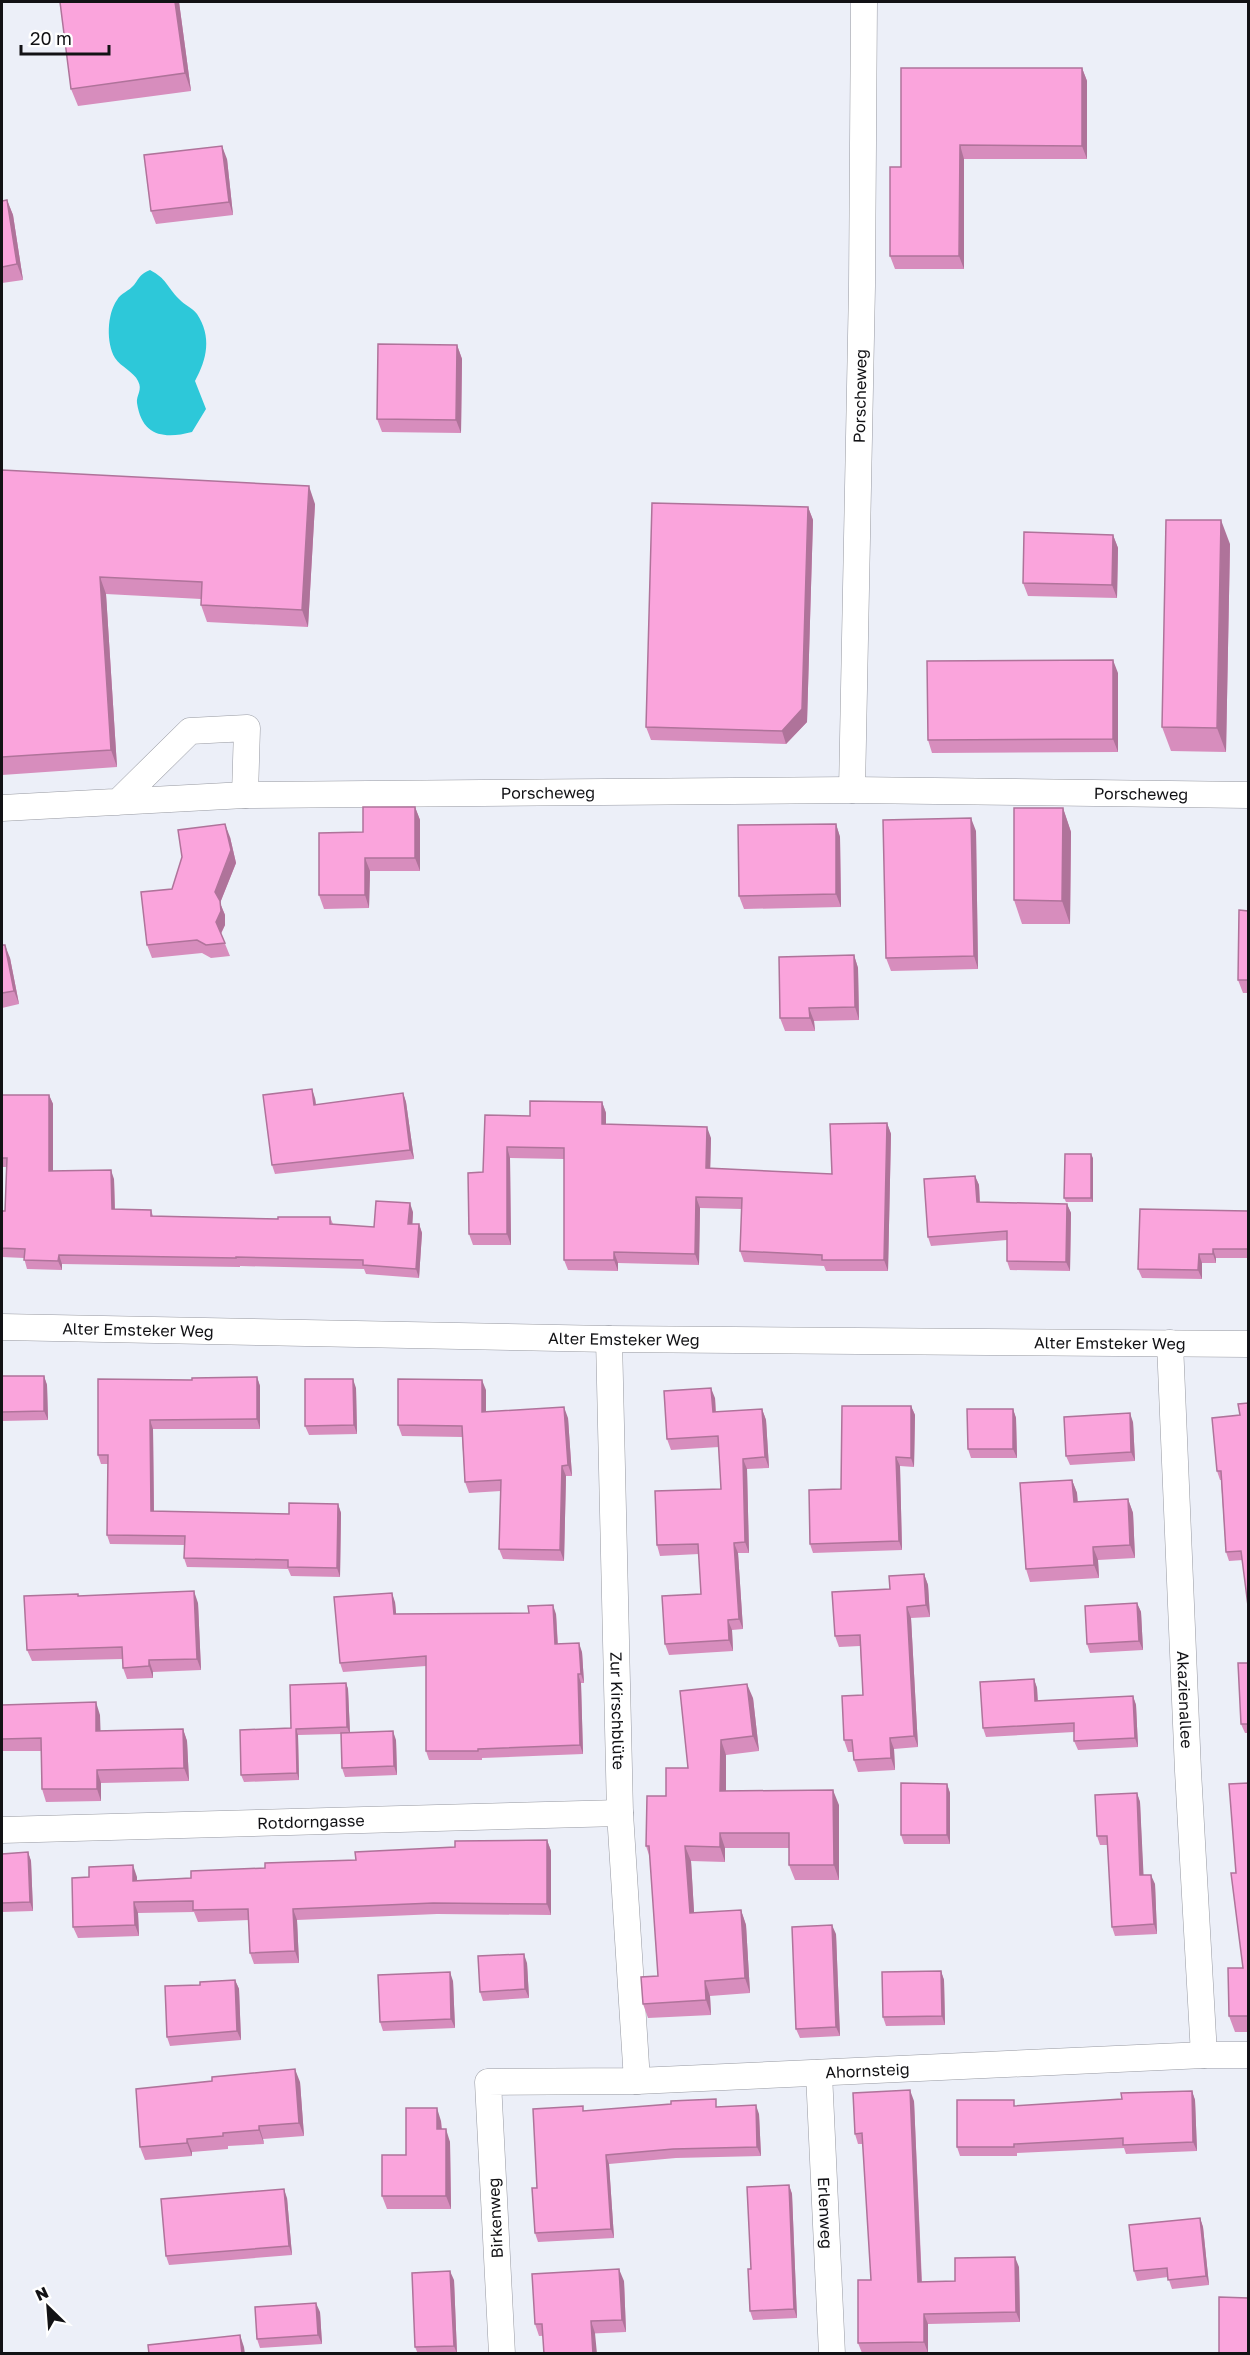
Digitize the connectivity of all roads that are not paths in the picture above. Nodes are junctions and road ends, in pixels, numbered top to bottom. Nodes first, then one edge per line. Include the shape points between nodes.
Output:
1 (864, 2) edge
2 (852, 790) junction
3 (245, 795) junction
4 (1248, 795) edge
5 (118, 802) junction
6 (2, 808) edge
7 (2, 1327) edge
8 (609, 1339) junction
9 (1170, 1342) junction
10 (1248, 1344) edge
11 (620, 1813) junction
12 (2, 1830) edge
13 (1204, 2055) junction
14 (1248, 2055) edge
15 (819, 2073) junction
16 (637, 2081) junction
17 (488, 2082) joint
18 (502, 2354) edge
19 (832, 2354) edge

1 - 2 street, Porscheweg
2 - 3 street, Porscheweg
2 - 4 street, Porscheweg
3 - 5 street, Porscheweg
3 - 5 street via 247,728 190,731
5 - 6 street, Porscheweg
7 - 8 street, Alter Emsteker Weg
8 - 9 street, Alter Emsteker Weg
8 - 11 street, Zur Kirschblüte
9 - 10 street, Alter Emsteker Weg
9 - 13 street, Akazienallee
11 - 12 street, Rotdorngasse
11 - 16 street, Zur Kirschblüte
13 - 14 street, Ahornsteig
13 - 15 street, Ahornsteig
15 - 16 street, Ahornsteig
15 - 19 street, Erlenweg
16 - 17 street, Ahornsteig
17 - 18 street, Birkenweg

